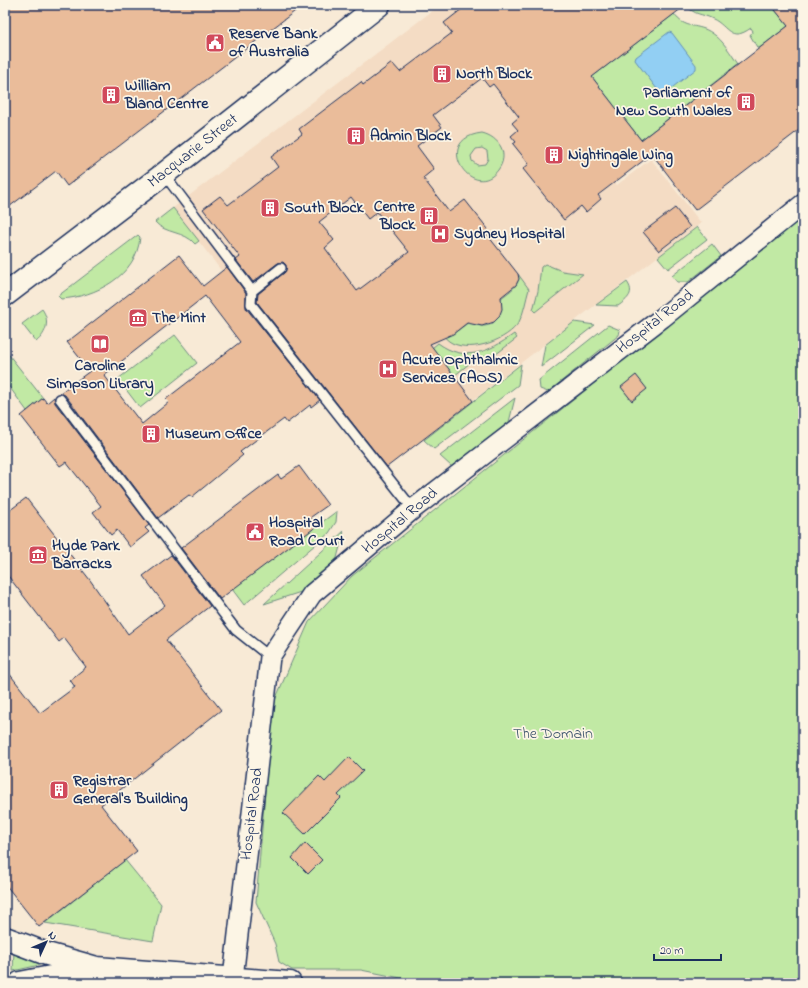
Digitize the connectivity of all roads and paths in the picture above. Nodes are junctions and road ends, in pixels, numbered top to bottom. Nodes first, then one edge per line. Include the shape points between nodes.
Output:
1 (379, 5) edge
2 (164, 174) junction
3 (803, 204) edge
4 (281, 268) dead end
5 (252, 291) junction
6 (5, 296) edge
7 (60, 399) dead end
8 (413, 509) junction
9 (270, 657) junction
10 (5, 938) edge
11 (97, 968) junction
12 (233, 978) junction
13 (20, 983) edge
14 (290, 983) edge

1 - 2 main road, Macquarie Street
2 - 5 lane
2 - 6 main road, Macquarie Street
3 - 8 street, Hospital Road via 657,321
4 - 5 lane
5 - 8 lane via 251,304
7 - 9 lane via 236,630
8 - 9 street, Hospital Road via 312,594
9 - 12 street, Hospital Road
10 - 11 main road via 47,954
11 - 12 main road
11 - 13 main road
12 - 14 main road

